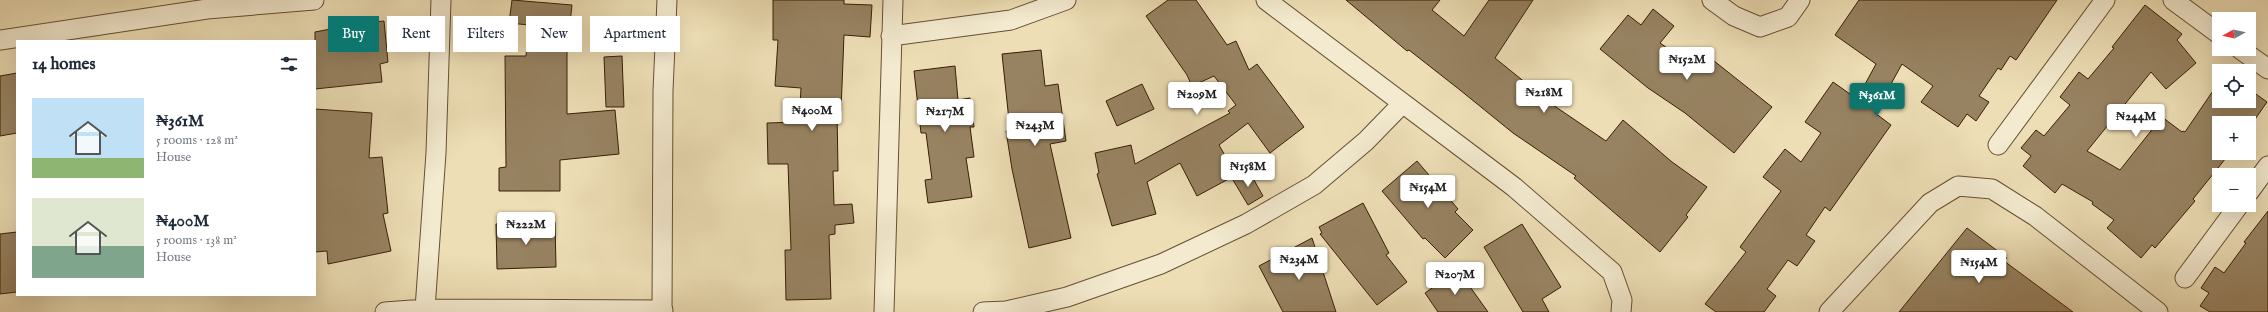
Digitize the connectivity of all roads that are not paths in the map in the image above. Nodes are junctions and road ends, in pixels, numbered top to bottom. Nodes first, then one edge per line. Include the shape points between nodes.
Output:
1 (314, 0) edge
2 (441, 0) edge
3 (667, 0) edge
4 (893, 0) edge
5 (1066, 0) edge
6 (1266, 0) edge
7 (1712, 0) edge
8 (1800, 0) edge
9 (2105, 0) edge
10 (2173, 0) edge
11 (207, 4) edge
12 (2212, 29) edge
13 (891, 36) junction
14 (0, 40) edge
15 (2250, 56) edge
16 (2268, 69) edge
17 (1402, 104) junction
18 (1998, 145) dead end
19 (2268, 166) edge
20 (2256, 182) edge
21 (2234, 212) edge
22 (2186, 278) dead end
23 (424, 309) junction
24 (662, 311) edge
25 (385, 312) edge
26 (884, 312) edge
27 (983, 312) edge
28 (1621, 312) edge
29 (1829, 312) edge
30 (2158, 312) edge

1 - 11 street
2 - 23 street via 436,154
3 - 24 street via 663,91
4 - 13 street
5 - 13 street via 1011,20
6 - 17 street
7 - 8 street via 1734,16 1760,27 1788,17
9 - 18 street
10 - 12 street
11 - 14 street
13 - 26 street
15 - 16 street
17 - 27 street via 1366,141 1314,184 1246,224 1161,264 1068,297 1006,310
17 - 28 street via 1514,187 1612,272 1622,300
19 - 20 street
21 - 22 street
23 - 24 street
23 - 25 street
29 - 30 street via 1930,202 1958,186 1992,189 2035,216

